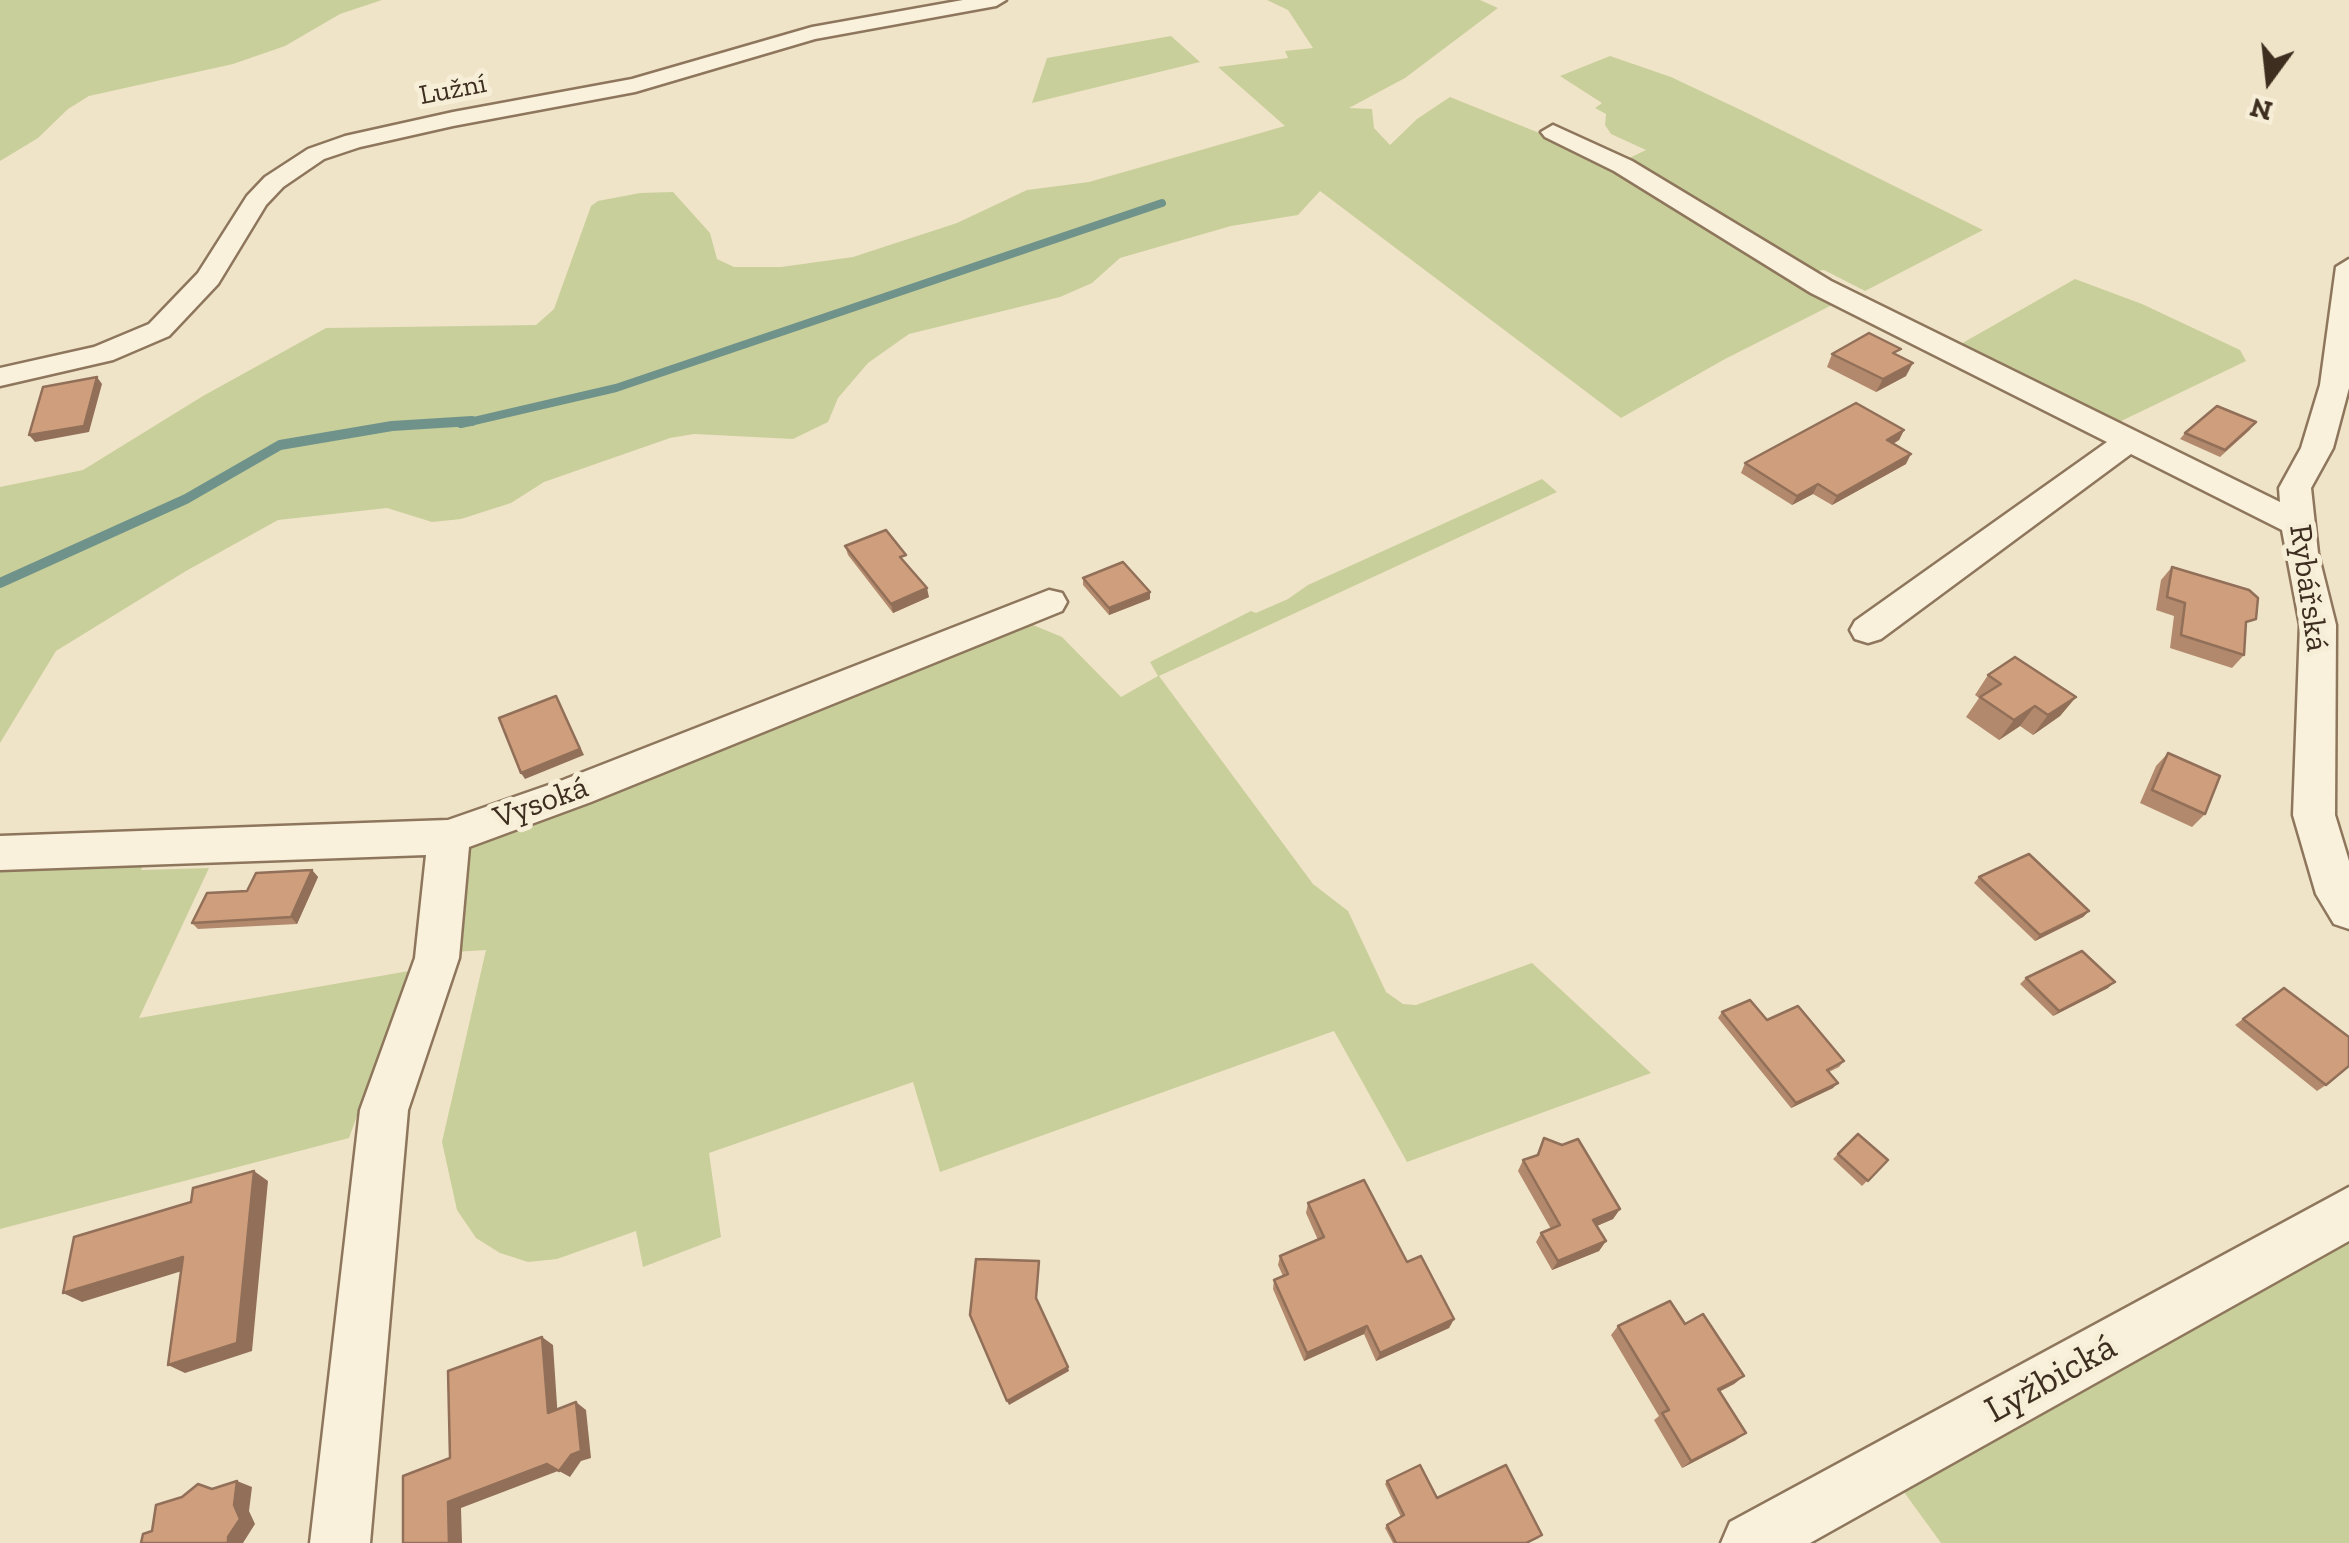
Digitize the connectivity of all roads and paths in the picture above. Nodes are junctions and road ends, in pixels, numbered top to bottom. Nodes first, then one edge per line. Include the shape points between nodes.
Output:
1 (996, 0) edge
2 (1553, 132) dead end
3 (2349, 267) edge
4 (0, 377) edge
5 (2128, 442) junction
6 (2299, 525) junction
7 (1049, 602) dead end
8 (1868, 630) dead end
9 (449, 837) junction
10 (0, 853) edge
11 (2349, 911) edge
12 (2349, 1213) edge
13 (340, 1543) edge
14 (1752, 1543) edge

1 - 4 street, Lužní via 812,33 635,85 453,119 316,154 256,200 208,278 159,330 103,354
2 - 5 street via 1624,166 1821,287
3 - 6 street, Rybářská via 2334,386 2317,448 2295,488
5 - 6 street
5 - 8 street
6 - 11 street, Rybářská via 2318,625 2314,814
7 - 9 street, Vysoká
9 - 10 street, Vysoká
9 - 13 street via 437,958 384,1110
12 - 14 street, Lyžbická

